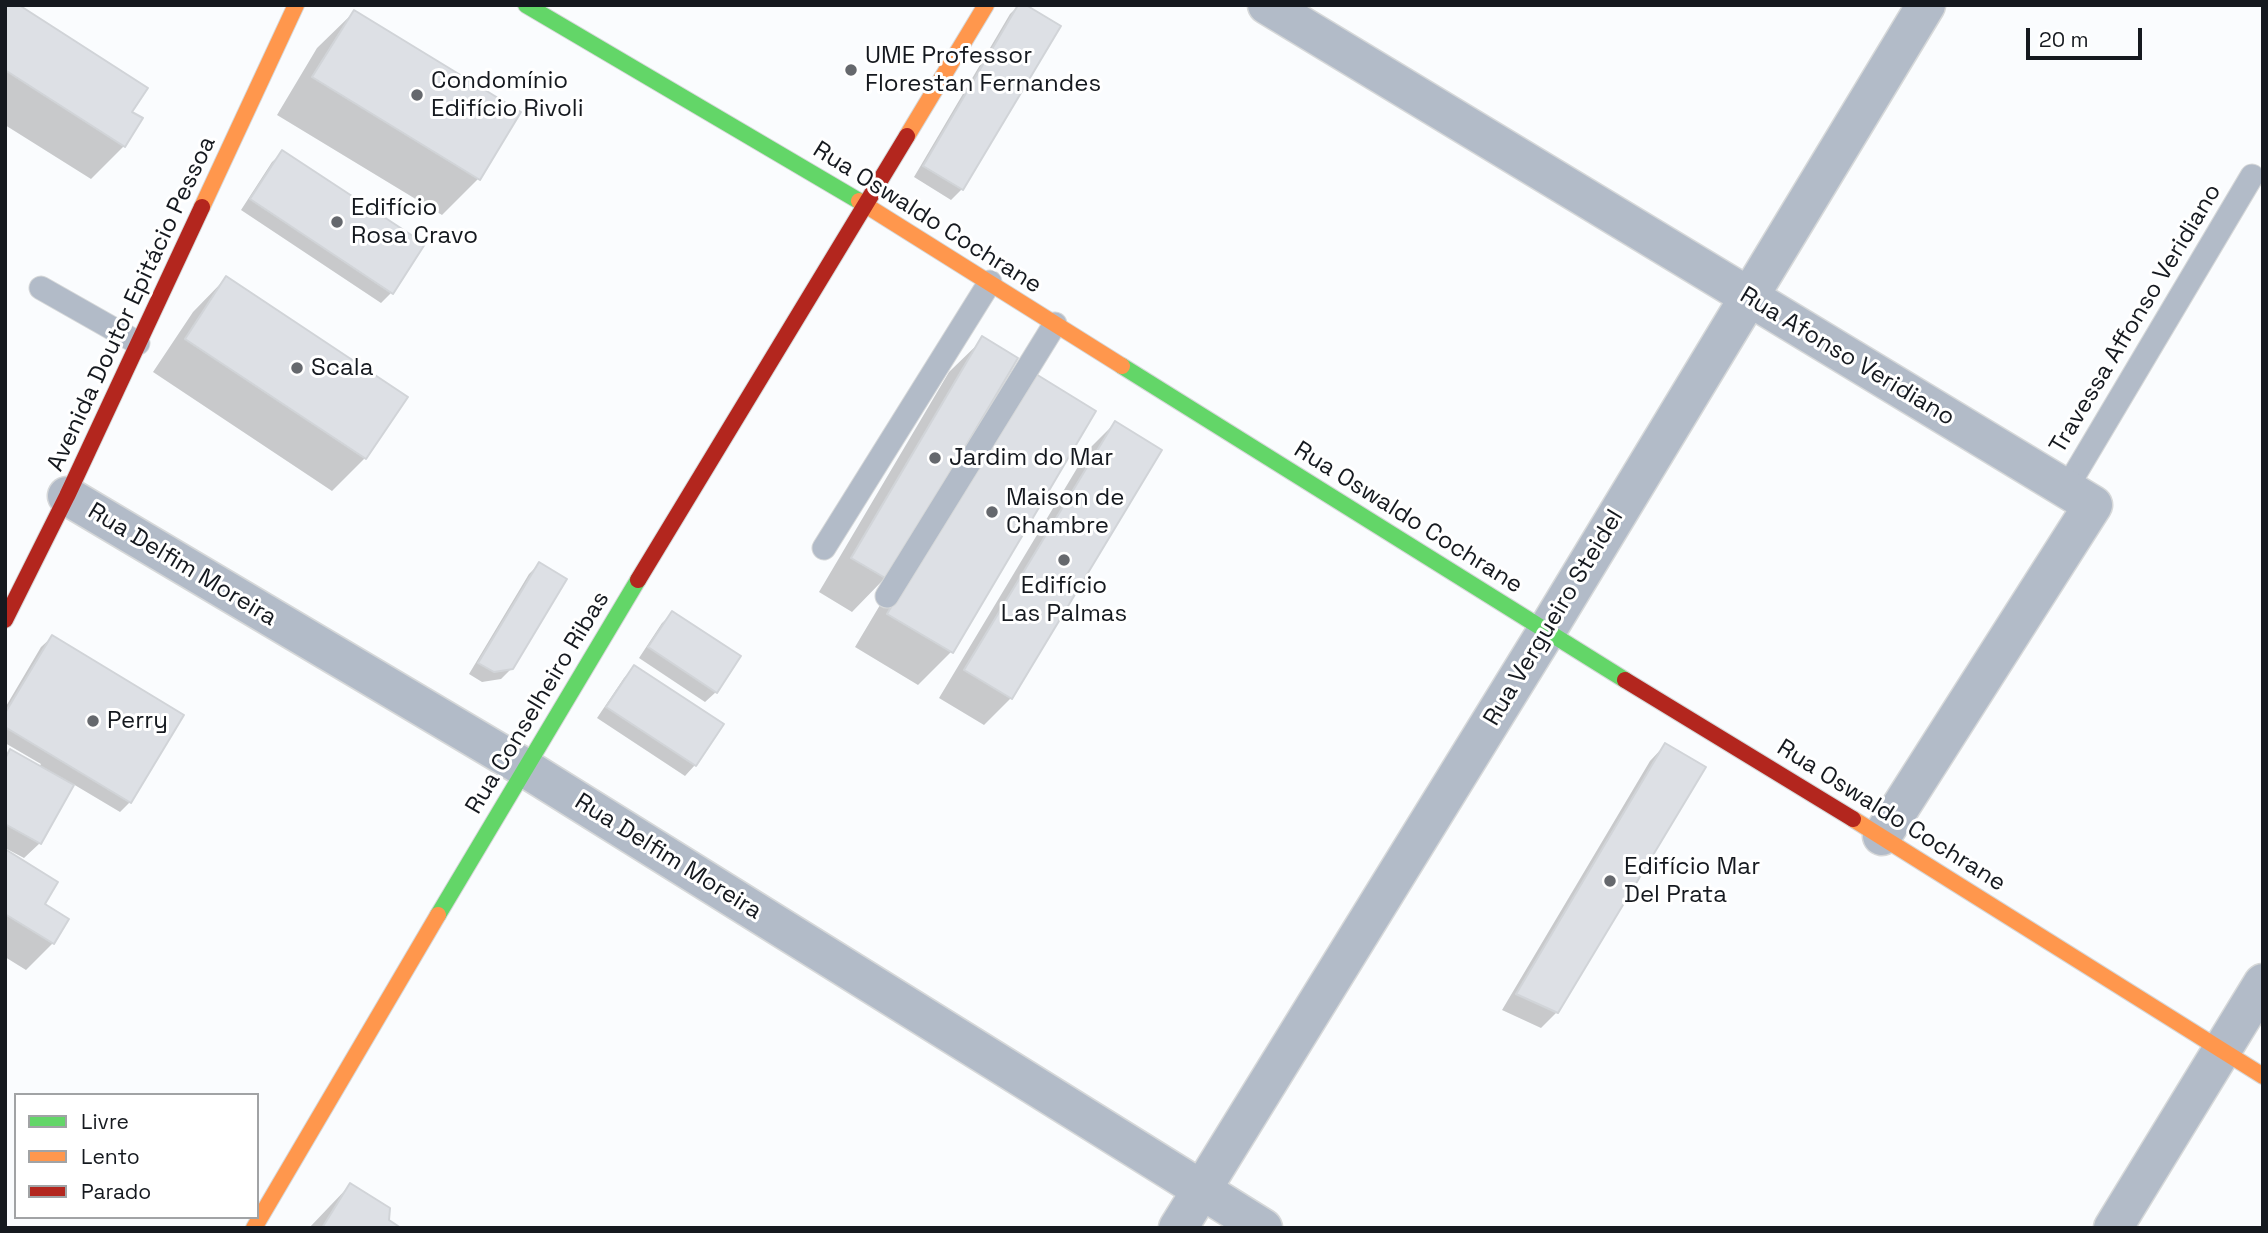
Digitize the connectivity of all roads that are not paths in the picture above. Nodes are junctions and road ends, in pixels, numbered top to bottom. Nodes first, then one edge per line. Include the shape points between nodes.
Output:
1 (296, 5) edge
2 (526, 5) edge
3 (986, 5) edge
4 (1267, 5) edge
5 (1926, 5) edge
6 (2252, 176) dead end
7 (866, 205) junction
8 (990, 282) junction
9 (41, 288) dead end
10 (1748, 298) junction
11 (1055, 324) junction
12 (138, 343) junction
13 (2066, 489) junction
14 (67, 496) junction
15 (824, 548) dead end
16 (887, 596) dead end
17 (5, 620) edge
18 (1546, 632) junction
19 (524, 768) junction
20 (1882, 835) junction
21 (2263, 983) edge
22 (2222, 1052) junction
23 (2263, 1076) edge
24 (1202, 1189) junction
25 (254, 1228) edge
26 (1178, 1228) edge
27 (1263, 1228) edge
28 (2113, 1228) edge

1 - 12 main road, Avenida Doutor Epitácio Pessoa
2 - 7 main road, Rua Oswaldo Cochrane
3 - 7 main road, Rua Conselheiro Ribas
4 - 10 street, Rua Afonso Veridiano
5 - 10 street, Rua Vergueiro Steidel
6 - 13 lane, Travessa Affonso Veridiano
7 - 8 main road, Rua Oswaldo Cochrane
7 - 19 main road, Rua Conselheiro Ribas
8 - 11 main road, Rua Oswaldo Cochrane
8 - 15 lane
9 - 12 lane
10 - 13 street, Rua Afonso Veridiano
10 - 18 street, Rua Vergueiro Steidel
11 - 16 lane
11 - 18 main road, Rua Oswaldo Cochrane
12 - 14 main road, Avenida Doutor Epitácio Pessoa
13 - 20 street, Rua Afonso Veridiano via 2093,505
14 - 17 main road, Avenida Doutor Epitácio Pessoa
14 - 19 street, Rua Delfim Moreira
18 - 20 main road, Rua Oswaldo Cochrane
18 - 24 street, Rua Vergueiro Steidel
19 - 24 street, Rua Delfim Moreira
19 - 25 main road, Rua Conselheiro Ribas
20 - 22 main road, Rua Oswaldo Cochrane
21 - 22 street
22 - 23 main road, Rua Oswaldo Cochrane
22 - 28 street
24 - 26 street, Rua Vergueiro Steidel
24 - 27 street, Rua Delfim Moreira

